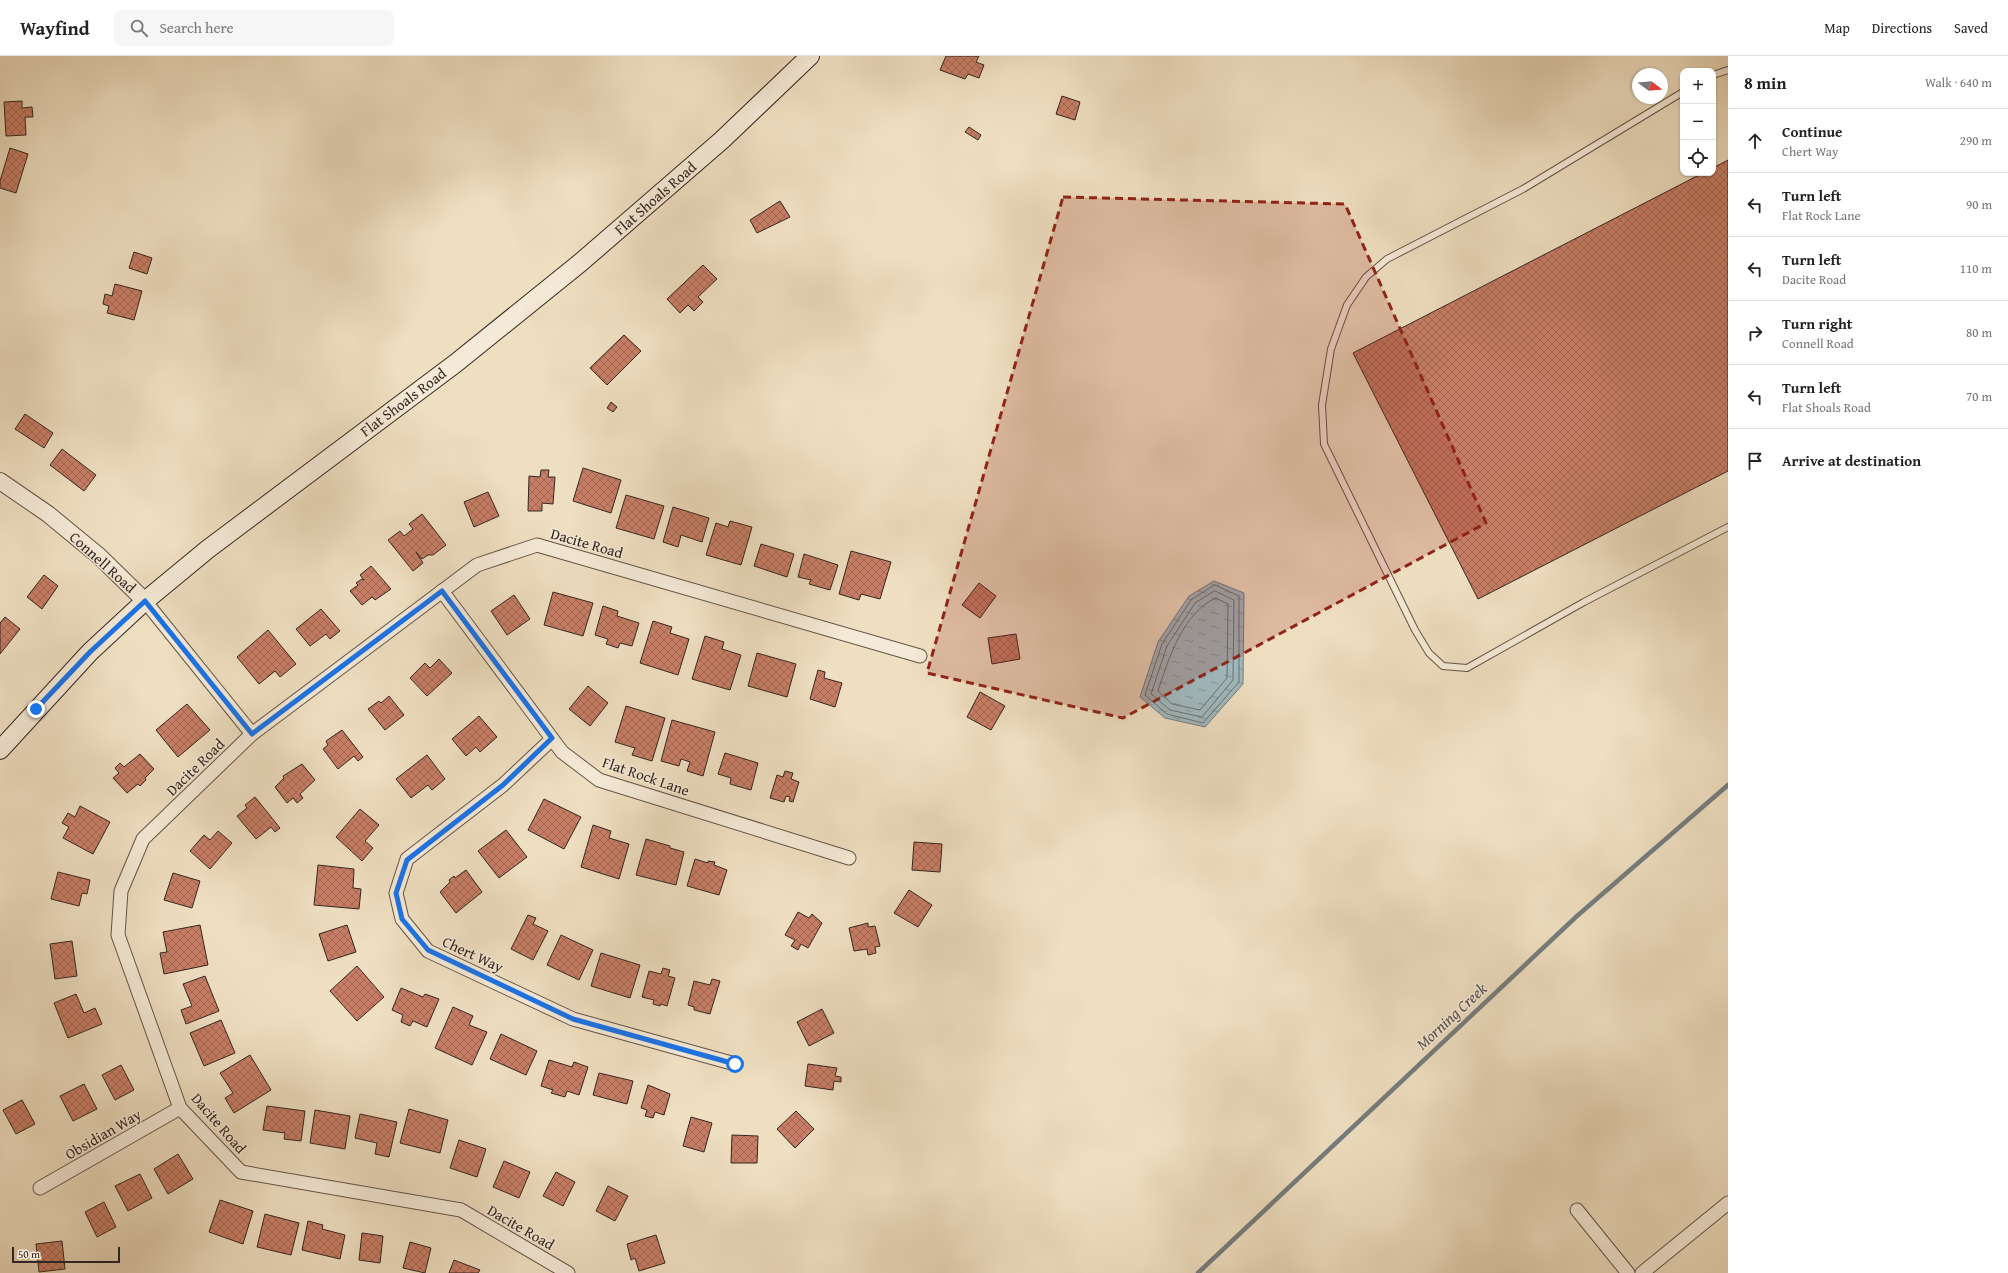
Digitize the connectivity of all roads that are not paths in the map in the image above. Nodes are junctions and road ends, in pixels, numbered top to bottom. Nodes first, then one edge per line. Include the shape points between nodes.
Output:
1 (810, 56) edge
2 (1728, 70) edge
3 (1716, 74) edge
4 (1680, 94) edge
5 (0, 481) edge
6 (1728, 527) edge
7 (442, 591) junction
8 (145, 601) junction
9 (920, 656) dead end
10 (252, 734) junction
11 (552, 738) junction
12 (0, 750) edge
13 (849, 858) dead end
14 (735, 1064) dead end
15 (180, 1108) junction
16 (40, 1188) dead end
17 (1728, 1203) edge
18 (1577, 1210) dead end
19 (568, 1273) edge
20 (1628, 1273) edge
21 (1642, 1273) edge

1 - 8 main road, Flat Shoals Road via 722,140 580,264 456,362 208,548
2 - 3 lane
4 - 6 lane via 1523,189 1387,259 1366,277 1347,305 1331,349 1322,405 1324,444 1415,630 1429,653 1443,666 1467,668 1584,602
5 - 8 street, Connell Road via 48,514 99,556
7 - 9 street, Dacite Road via 476,564 537,545
7 - 10 street, Dacite Road
7 - 11 street, Flat Rock Lane
8 - 10 street, Connell Road
8 - 12 main road, Flat Shoals Road via 90,652
10 - 15 street, Dacite Road via 142,839 121,891 118,935
11 - 13 street, Flat Rock Lane via 562,752 599,780
11 - 14 street, Chert Way via 503,785 407,860 396,893 402,919 428,950 573,1019
15 - 16 street, Obsidian Way
15 - 19 street, Dacite Road via 241,1172 461,1210
17 - 21 street
18 - 20 street

